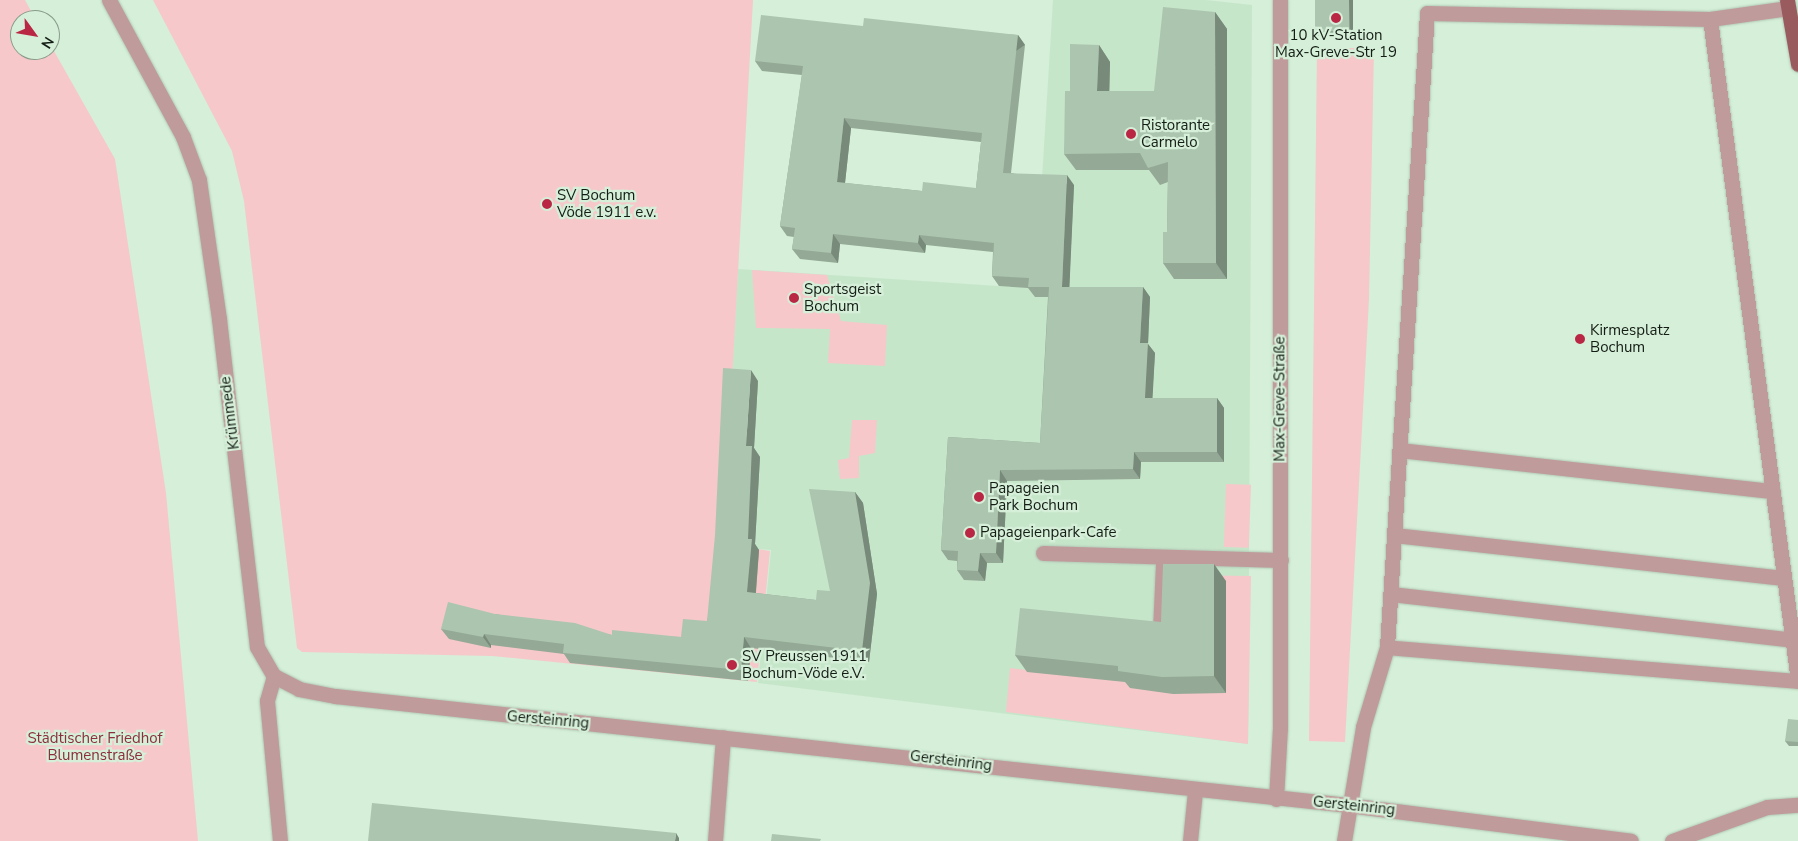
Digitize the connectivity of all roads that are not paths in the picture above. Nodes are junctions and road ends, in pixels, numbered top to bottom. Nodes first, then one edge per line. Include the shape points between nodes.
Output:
1 (108, 0) edge
2 (1280, 0) edge
3 (1791, 5) edge
4 (1710, 20) junction
5 (1798, 64) edge
6 (1400, 450) junction
7 (1773, 491) junction
8 (1394, 535) junction
9 (1043, 553) dead end
10 (1163, 557) junction
11 (1280, 560) junction
12 (1784, 578) junction
13 (1391, 594) junction
14 (1160, 630) edge
15 (1792, 640) junction
16 (1387, 648) junction
17 (274, 676) junction
18 (723, 737) junction
19 (1195, 790) junction
20 (1276, 799) junction
21 (1348, 805) junction
22 (1798, 805) edge
23 (280, 841) edge
24 (715, 841) edge
25 (1190, 841) edge
26 (1344, 841) edge
27 (1631, 841) edge
28 (1672, 841) edge

1 - 17 street, Krümmede via 183,136 199,180 220,319 257,647
2 - 11 street, Max-Greve-Straße
3 - 4 street
3 - 5 main road
4 - 6 street via 1427,13
4 - 7 street
6 - 7 street
6 - 8 street
7 - 12 street
8 - 12 street
8 - 13 street
9 - 10 street
10 - 11 street
10 - 14 street
11 - 20 street, Max-Greve-Straße via 1280,757
12 - 15 street
13 - 15 street
13 - 16 street
15 - 16 street via 1798,681
16 - 21 street via 1363,727
17 - 18 street, Gersteinring via 299,689 335,696
17 - 23 street via 266,700
18 - 19 street, Gersteinring
18 - 24 street
19 - 20 street, Gersteinring
19 - 25 street
20 - 21 street, Gersteinring
21 - 26 street
21 - 27 street, Gersteinring
22 - 28 street via 1767,807

